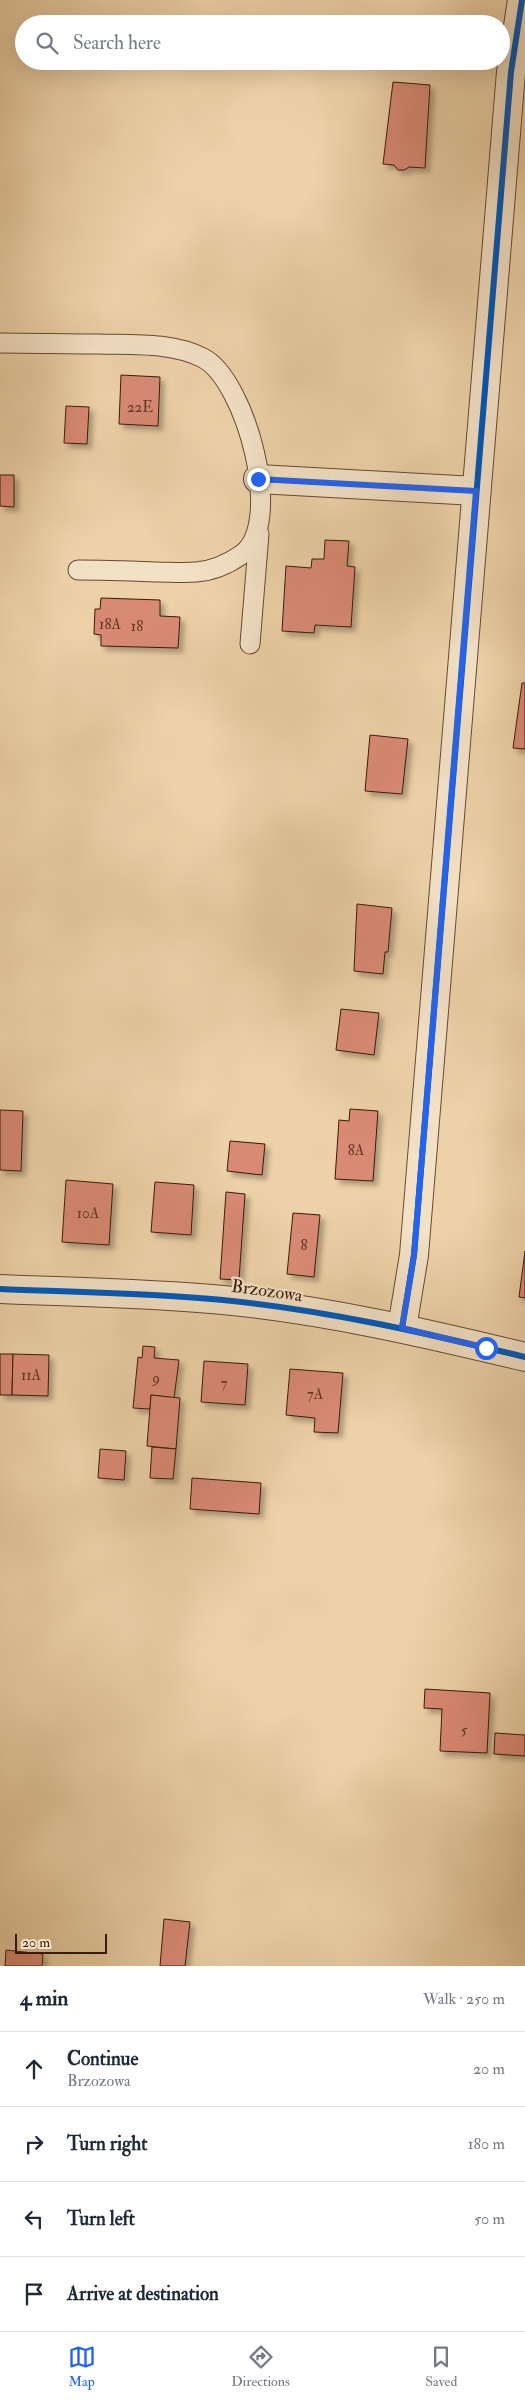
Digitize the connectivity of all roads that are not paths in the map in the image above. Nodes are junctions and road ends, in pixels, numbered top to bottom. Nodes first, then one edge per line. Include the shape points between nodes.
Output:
1 (522, 0) edge
2 (0, 343) edge
3 (258, 479) junction
4 (476, 491) junction
5 (260, 520) junction
6 (78, 570) dead end
7 (250, 644) dead end
8 (0, 1289) edge
9 (402, 1328) junction
10 (525, 1357) edge

1 - 4 street via 511,72
2 - 3 lane via 146,344 203,358 219,372 237,401 254,448
3 - 4 street
3 - 5 lane
4 - 9 street via 414,1255
5 - 6 lane via 254,539 243,554 222,566 196,572
5 - 7 lane
8 - 9 street, Brzozowa via 223,1300
9 - 10 street, Brzozowa

